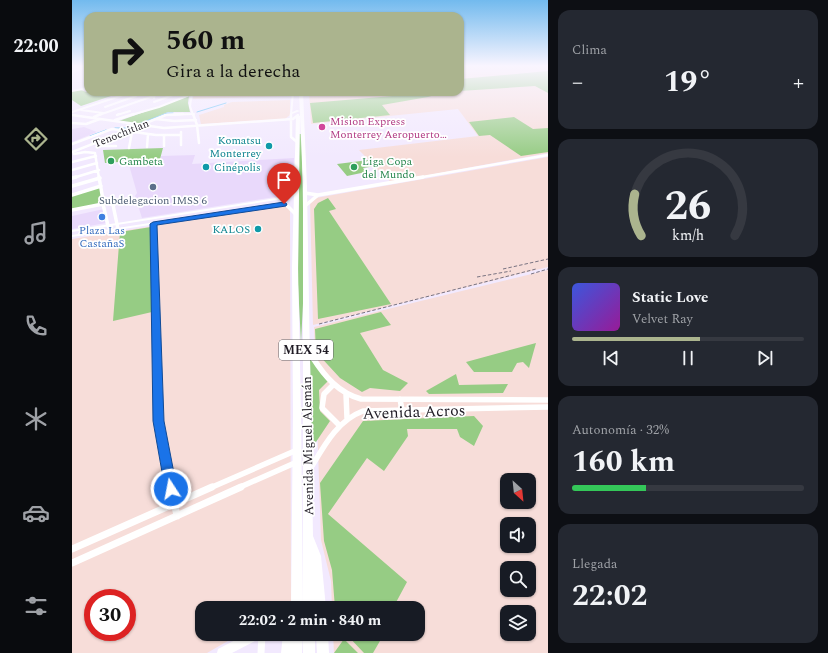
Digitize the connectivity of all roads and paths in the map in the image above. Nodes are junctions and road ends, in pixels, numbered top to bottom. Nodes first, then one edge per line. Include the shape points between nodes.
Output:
1 (118, 96) edge
2 (135, 96) edge
3 (153, 96) edge
4 (154, 96) edge
5 (168, 96) edge
6 (183, 96) edge
7 (191, 96) edge
8 (293, 96) edge
9 (298, 96) edge
10 (301, 96) edge
11 (139, 101) junction
12 (154, 102) junction
13 (92, 105) junction
14 (72, 107) edge
15 (105, 107) junction
16 (154, 108) junction
17 (77, 109) junction
18 (117, 109) junction
19 (130, 111) dead end
20 (72, 112) edge
21 (140, 112) junction
22 (105, 113) junction
23 (193, 113) junction
24 (292, 113) junction
25 (298, 113) junction
26 (72, 115) edge
27 (92, 118) junction
28 (122, 118) junction
29 (100, 119) junction
30 (155, 119) junction
31 (196, 120) junction
32 (114, 121) junction
33 (293, 122) junction
34 (72, 123) edge
35 (77, 123) junction
36 (139, 125) junction
37 (72, 126) edge
38 (196, 126) junction
39 (181, 127) junction
40 (126, 131) junction
41 (132, 132) junction
42 (148, 134) junction
43 (181, 134) junction
44 (114, 136) junction
45 (164, 136) junction
46 (199, 143) dead end
47 (72, 144) edge
48 (181, 144) dead end
49 (101, 146) dead end
50 (164, 146) dead end
51 (147, 147) dead end
52 (129, 148) dead end
53 (72, 154) edge
54 (95, 154) junction
55 (548, 155) edge
56 (72, 162) edge
57 (97, 163) junction
58 (72, 170) edge
59 (98, 170) junction
60 (72, 178) edge
61 (100, 178) junction
62 (72, 186) edge
63 (101, 186) junction
64 (296, 192) junction
65 (304, 192) junction
66 (72, 195) edge
67 (318, 195) junction
68 (102, 202) junction
69 (262, 202) junction
70 (305, 206) junction
71 (72, 210) edge
72 (296, 214) junction
73 (177, 220) junction
74 (153, 224) junction
75 (108, 226) junction
76 (117, 227) junction
77 (72, 231) edge
78 (72, 236) edge
79 (306, 346) junction
80 (334, 384) junction
81 (346, 394) junction
82 (400, 399) junction
83 (428, 399) junction
84 (548, 400) edge
85 (548, 407) edge
86 (402, 410) junction
87 (429, 410) junction
88 (347, 418) junction
89 (340, 426) junction
90 (297, 450) junction
91 (297, 462) junction
92 (308, 471) junction
93 (174, 504) junction
94 (177, 516) junction
95 (309, 538) junction
96 (72, 549) edge
97 (72, 563) edge
98 (296, 601) edge
99 (309, 601) edge
100 (319, 601) edge
101 (244, 641) edge
102 (262, 641) edge
103 (288, 641) edge
104 (296, 641) edge
105 (309, 641) edge
106 (322, 641) edge
107 (222, 653) edge
108 (261, 653) edge
109 (287, 653) edge
110 (296, 653) edge
111 (309, 653) edge
112 (322, 653) edge

1 - 13 street
2 - 15 street
3 - 11 street
4 - 12 street
5 - 12 street
6 - 16 street
7 - 23 street
8 - 24 street
9 - 25 highway, Avenida Miguel Alemán / MEX 54
10 - 65 highway, Avenida Miguel Alemán / MEX 54
11 - 18 street
11 - 21 street
12 - 16 street
13 - 15 street
13 - 17 street
14 - 17 street
15 - 18 street
16 - 21 street
17 - 20 street
17 - 22 street
18 - 22 street
19 - 28 street via 116,116
21 - 28 street
22 - 27 street
23 - 30 street, Tenochitlan via 169,114
23 - 31 street
24 - 25 highway
24 - 33 street
25 - 33 highway, Avenida Miguel Alemán / MEX 54
25 - 33 street
26 - 27 street
27 - 29 street
28 - 32 street
29 - 32 street
29 - 35 street via 90,123
30 - 31 street
30 - 36 street, Tenochitlan
31 - 38 street
32 - 36 street
33 - 38 street
33 - 64 highway, Avenida Miguel Alemán / MEX 54 via 297,142
34 - 35 street
35 - 37 street
36 - 39 street
36 - 40 street, Tenochitlan
38 - 39 street
38 - 46 street
39 - 43 street
40 - 41 street
40 - 44 street, Tenochitlan
40 - 47 street via 109,130
41 - 42 street
41 - 52 street
42 - 45 street
42 - 51 street
43 - 45 street
43 - 48 street
44 - 49 street via 114,146
44 - 53 street, Tenochitlan
45 - 50 street
53 - 54 street
54 - 56 street
54 - 57 street
55 - 67 street
57 - 58 street
57 - 59 street
59 - 60 street
59 - 61 street
61 - 62 street
61 - 63 street
63 - 66 street
63 - 68 street
64 - 69 main road via 290,197
64 - 72 highway, Avenida Miguel Alemán / MEX 54
65 - 67 street
65 - 70 highway, Avenida Miguel Alemán / MEX 54
67 - 70 street
68 - 71 street
68 - 75 street
68 - 76 street via 112,205
69 - 73 main road
69 - 76 main road via 145,220
70 - 79 highway, Avenida Miguel Alemán / MEX 54
72 - 73 main road via 281,204
72 - 90 highway, Avenida Miguel Alemán / MEX 54
73 - 74 main road
74 - 76 main road
74 - 93 street via 158,421
75 - 76 main road
75 - 77 main road
76 - 78 main road
79 - 80 street, Avenida Acros
79 - 92 highway, Avenida Miguel Alemán / MEX 54
80 - 81 street, Avenida Acros
80 - 89 street via 324,394 322,408
81 - 82 street, Avenida Acros via 361,399
81 - 88 street
82 - 83 street, Avenida Acros
82 - 86 street
83 - 84 street, Avenida Acros
83 - 87 street
85 - 87 street, Avenida Acros
86 - 87 street, Avenida Acros
86 - 88 street, Avenida Acros via 363,411
88 - 89 street, Avenida Acros
89 - 92 street, Avenida Acros
90 - 91 highway, Avenida Miguel Alemán / MEX 54
90 - 93 street
91 - 94 street
91 - 98 highway, Avenida Miguel Alemán / MEX 54
92 - 95 highway, Avenida Miguel Alemán / MEX 54
93 - 94 street
93 - 96 street
94 - 97 street
95 - 99 highway, Avenida Miguel Alemán / MEX 54
95 - 100 highway via 316,556
101 - 107 main road
102 - 108 street
103 - 109 highway
104 - 110 highway
105 - 111 highway
106 - 112 highway

